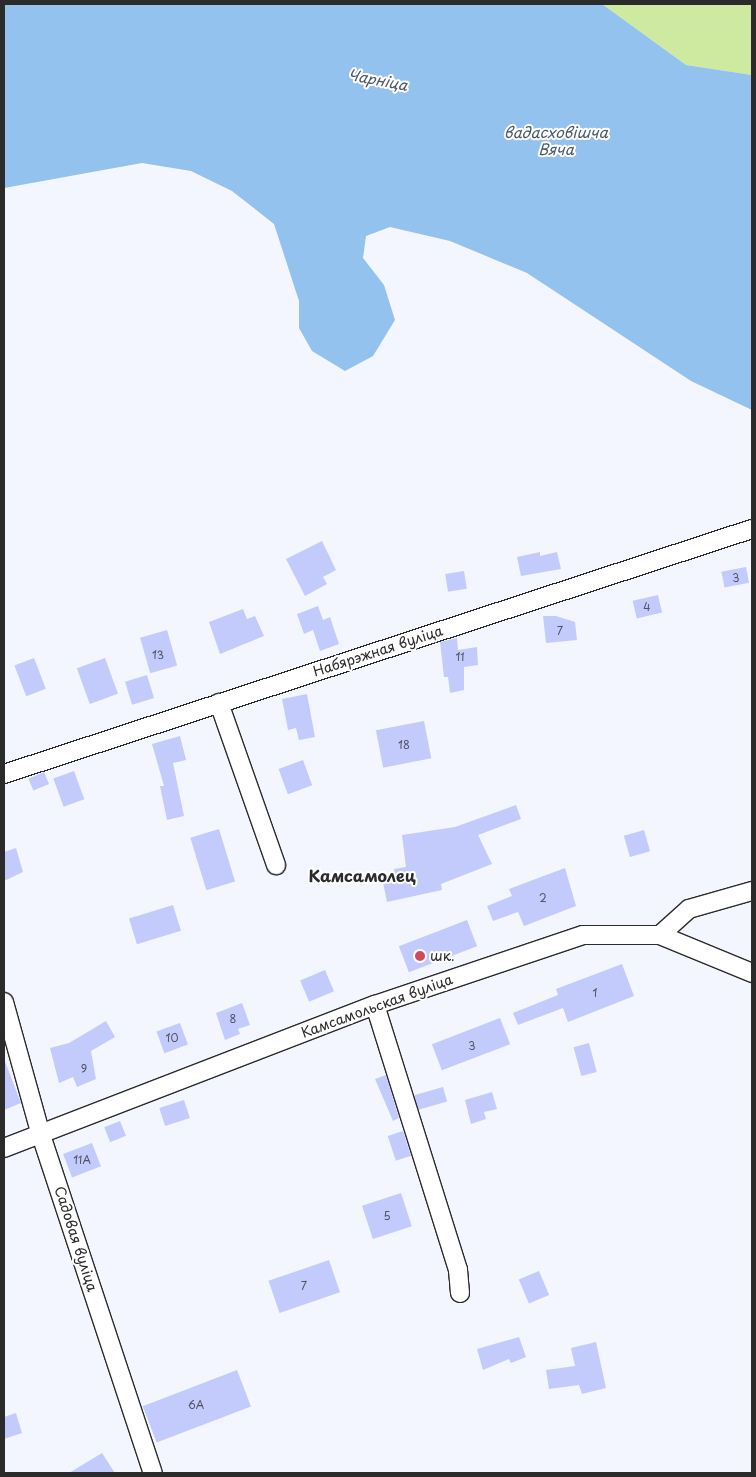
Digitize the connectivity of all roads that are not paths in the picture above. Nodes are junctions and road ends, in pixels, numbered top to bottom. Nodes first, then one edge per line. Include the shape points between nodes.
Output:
1 (752, 529) edge
2 (219, 703) junction
3 (4, 774) edge
4 (276, 865) dead end
5 (752, 891) edge
6 (660, 934) junction
7 (752, 973) edge
8 (4, 1002) edge
9 (375, 1005) junction
10 (40, 1132) junction
11 (4, 1148) edge
12 (460, 1293) dead end
13 (153, 1473) edge

1 - 2 street, Набярэжная вуліца
2 - 3 street, Набярэжная вуліца
2 - 4 street
5 - 6 street via 689,909
6 - 7 street
6 - 9 street, Камсамольская вуліца via 583,935
8 - 10 street, Садовая вуліца
9 - 10 street, Камсамольская вуліца
9 - 12 street via 458,1270
10 - 11 street, Камсамольская вуліца
10 - 13 street, Садовая вуліца

